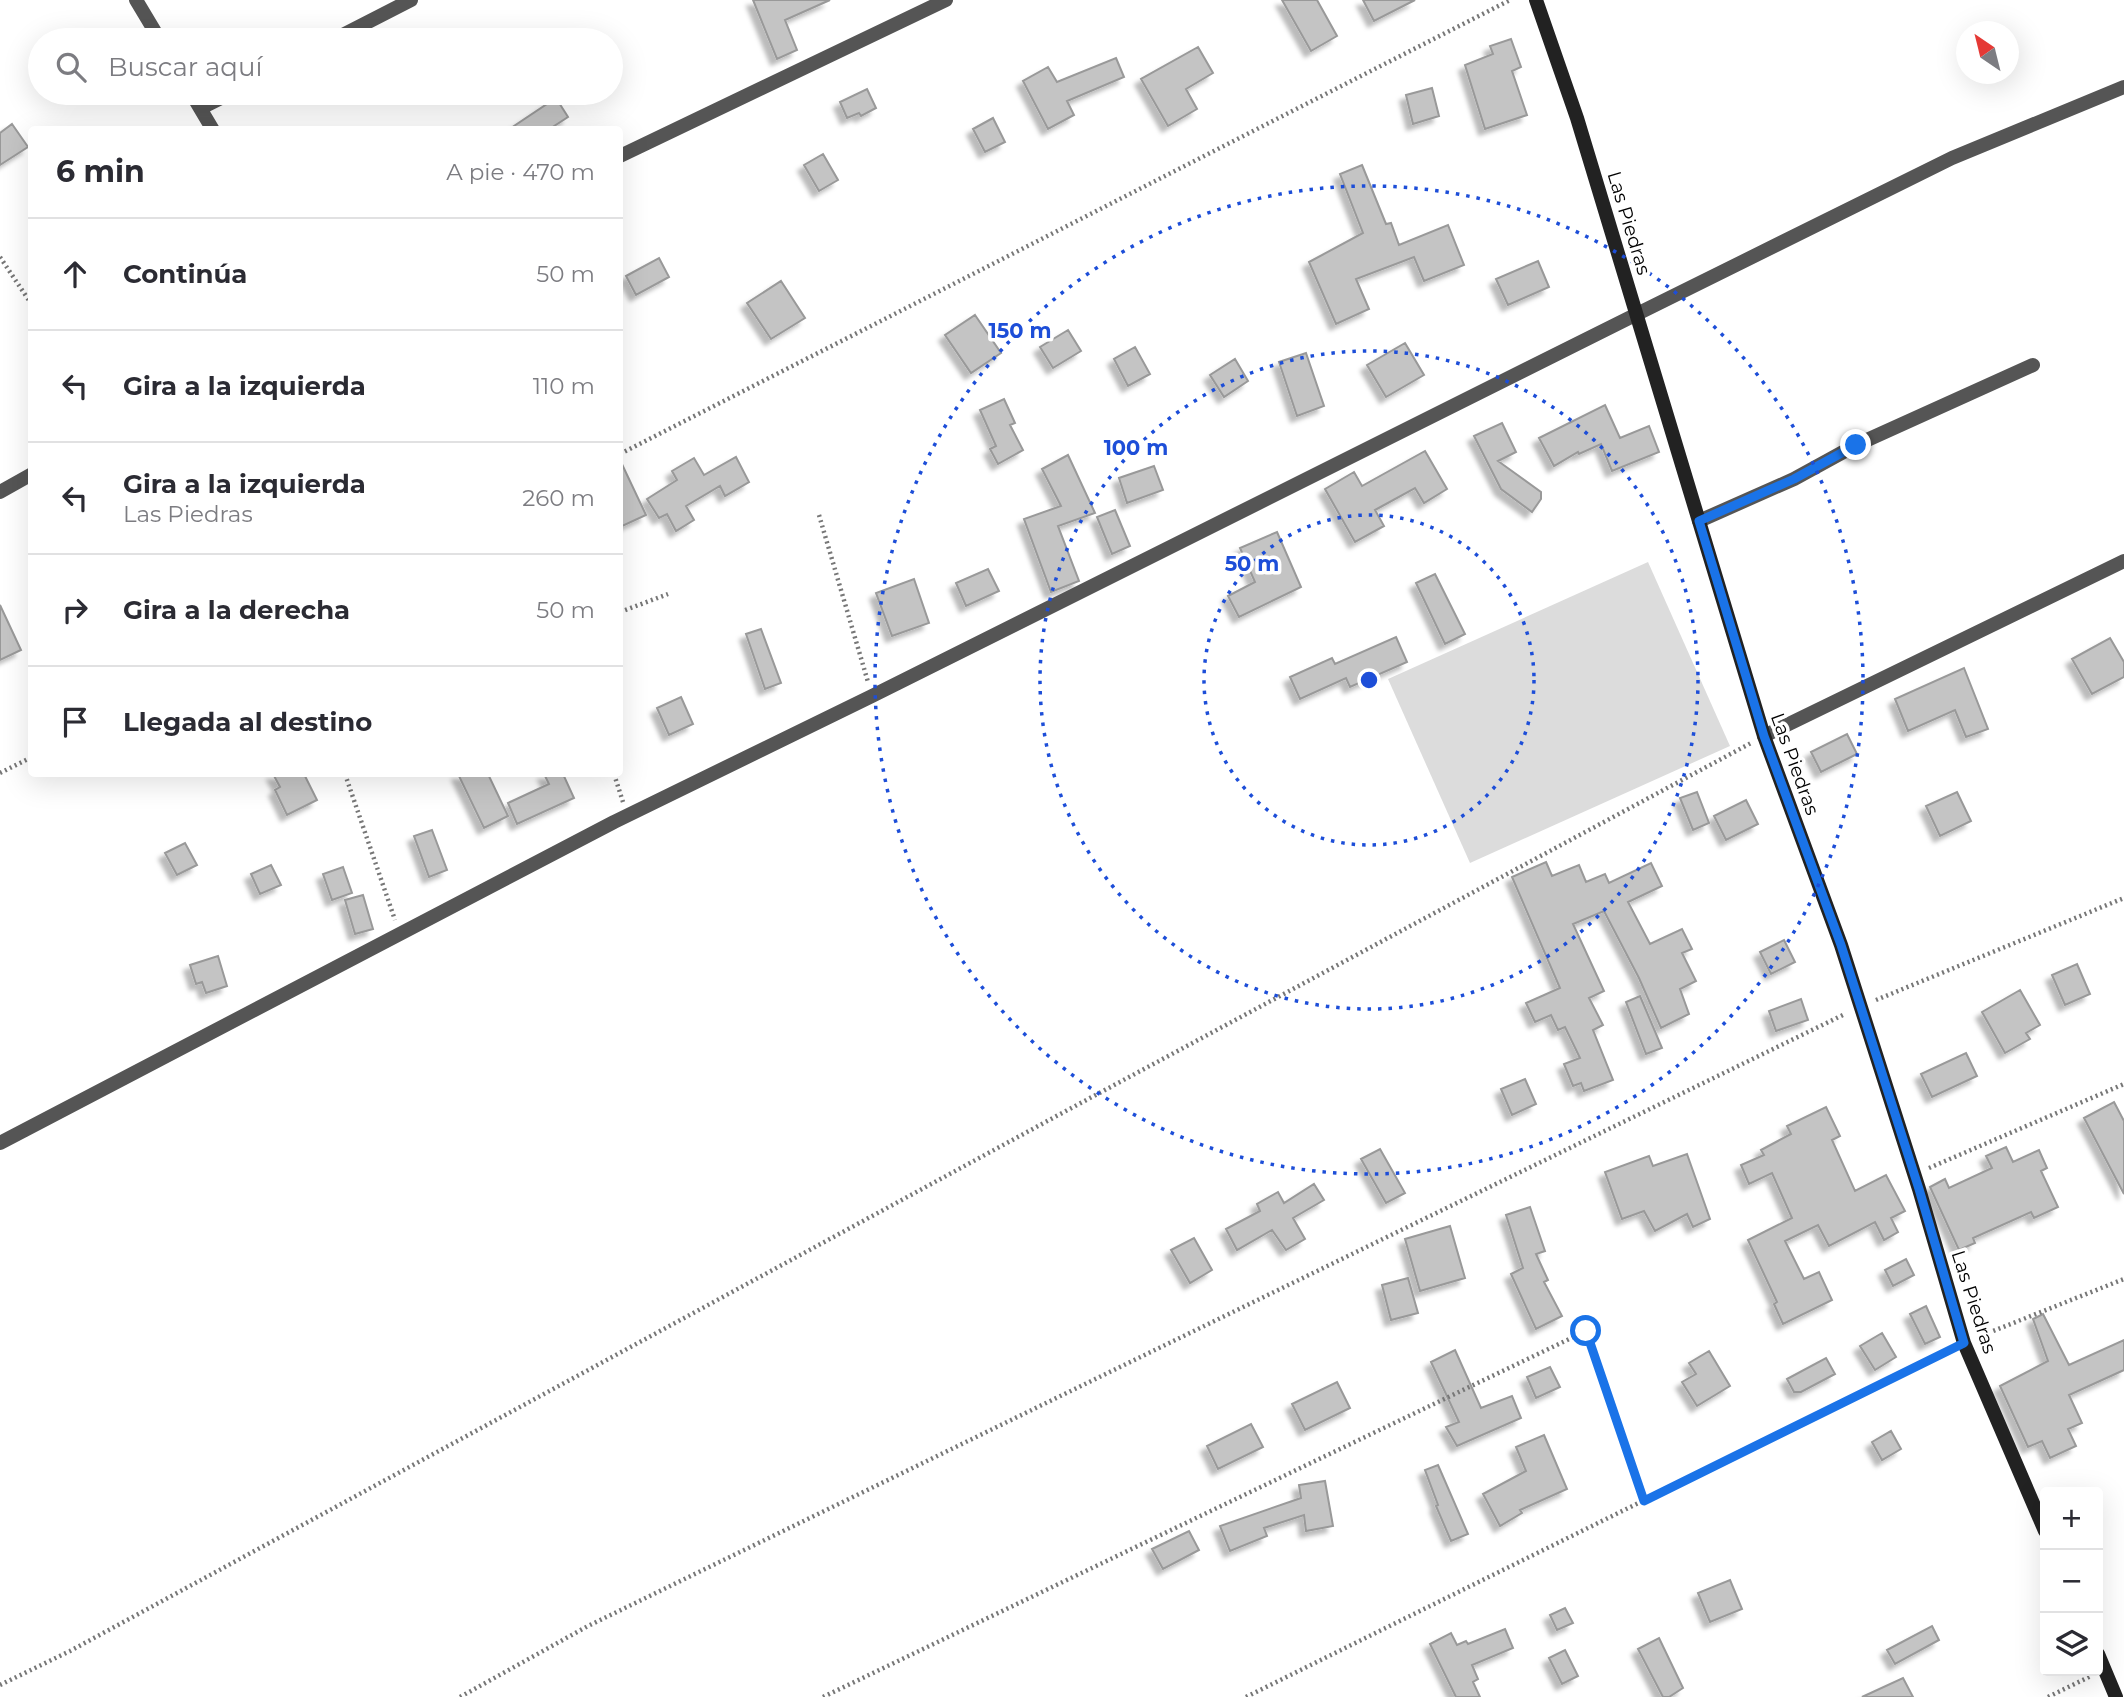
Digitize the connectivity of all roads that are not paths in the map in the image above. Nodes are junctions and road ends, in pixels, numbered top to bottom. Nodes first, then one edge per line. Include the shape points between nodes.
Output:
1 (136, 0) edge
2 (411, 0) edge
3 (946, 0) edge
4 (1536, 0) edge
5 (153, 28) edge
6 (356, 28) edge
7 (2124, 87) edge
8 (199, 105) edge
9 (207, 105) edge
10 (201, 108) junction
11 (211, 126) edge
12 (623, 155) edge
13 (1637, 314) junction
14 (2033, 365) dead end
15 (28, 476) edge
16 (0, 492) edge
17 (1699, 521) junction
18 (2124, 561) edge
19 (1764, 736) junction
20 (0, 1143) edge
21 (2040, 1519) edge
22 (2103, 1665) edge
23 (2116, 1697) edge

1 - 5 street
2 - 6 street
3 - 12 street
4 - 13 street, Las Piedras
7 - 13 street via 1952,158
8 - 10 street
9 - 10 street
10 - 11 street
13 - 17 street, Las Piedras
13 - 20 street via 628,816
14 - 17 street
15 - 16 street
17 - 19 street, Las Piedras
18 - 19 street
19 - 21 street, Las Piedras via 1841,945 1964,1343
22 - 23 street

